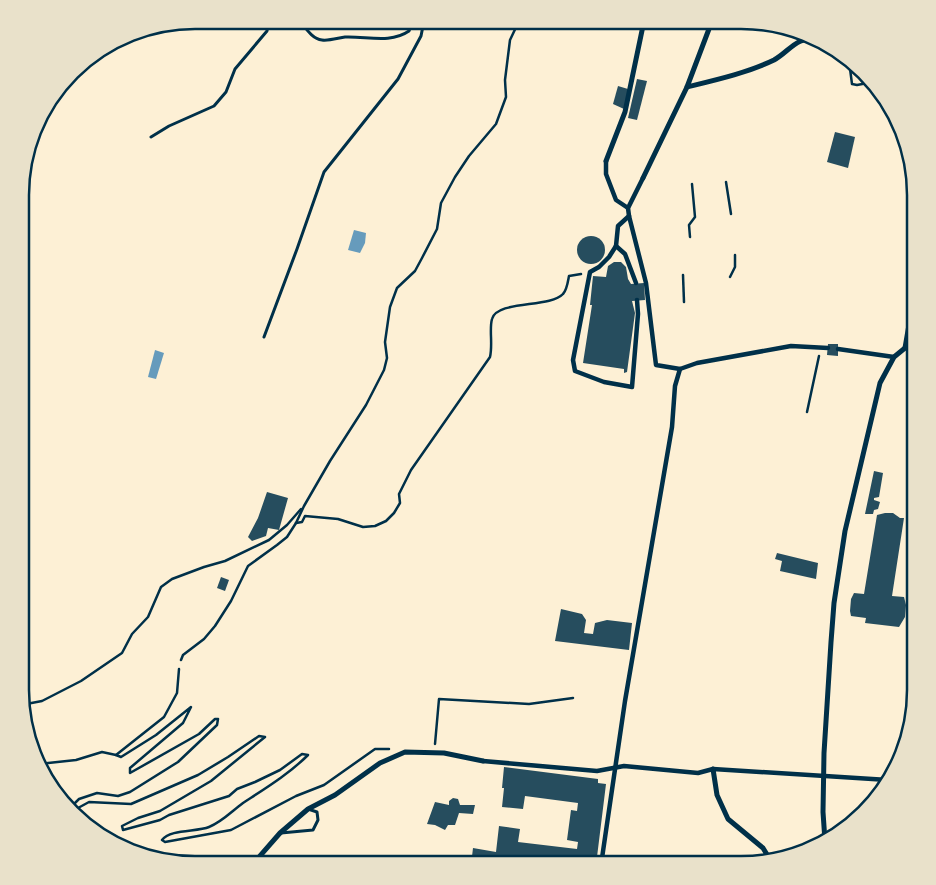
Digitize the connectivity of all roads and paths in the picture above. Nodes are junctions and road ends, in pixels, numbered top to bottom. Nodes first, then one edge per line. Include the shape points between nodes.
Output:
1 (267, 29) edge
2 (307, 29) edge
3 (410, 29) edge
4 (422, 29) edge
5 (515, 29) edge
6 (642, 29) edge
7 (709, 29) edge
8 (803, 40) edge
9 (850, 69) edge
10 (865, 84) edge
11 (687, 87) junction
12 (151, 137) dead end
13 (606, 161) joint
14 (643, 178) joint
15 (726, 182) dead end
16 (692, 184) dead end
17 (628, 208) junction
18 (731, 214) dead end
19 (629, 216) junction
20 (690, 237) dead end
21 (616, 246) junction
22 (735, 255) dead end
23 (585, 274) dead end
24 (683, 275) dead end
25 (730, 277) dead end
26 (636, 283) dead end
27 (637, 300) dead end
28 (684, 302) dead end
29 (907, 336) edge
30 (264, 337) dead end
31 (863, 346) dead end
32 (820, 347) junction
33 (828, 348) dead end
34 (905, 348) joint
35 (838, 350) dead end
36 (862, 352) junction
37 (894, 357) junction
38 (680, 369) junction
39 (807, 412) dead end
40 (304, 506) junction
41 (296, 523) junction
42 (181, 660) dead end
43 (179, 669) dead end
44 (573, 698) dead end
45 (29, 703) edge
46 (405, 752) junction
47 (434, 753) junction
48 (116, 754) junction
49 (483, 761) joint
50 (46, 763) edge
51 (614, 768) junction
52 (713, 770) junction
53 (824, 776) junction
54 (881, 780) edge
55 (74, 804) edge
56 (78, 808) edge
57 (308, 808) junction
58 (280, 833) junction
59 (824, 834) edge
60 (766, 854) edge
61 (260, 856) edge
62 (602, 856) edge

1 - 12 lane via 236,69 226,92 214,106
2 - 3 lane via 322,40 401,37
4 - 30 lane via 398,79 324,172
5 - 40 path via 510,40 506,97 496,124 455,177 441,204 437,229 415,272 397,288 390,307 384,370
6 - 13 street via 625,112
7 - 11 street
8 - 11 street via 774,60
9 - 10 path via 852,84
11 - 14 street
13 - 17 street via 606,174 616,200
14 - 17 street
15 - 18 path
16 - 20 path via 695,217 689,225
17 - 19 street
19 - 21 street via 618,226
19 - 38 street via 646,282 656,365
21 - 26 street via 625,254
21 - 27 street via 599,267 590,272 574,360 575,371 604,382 632,387
22 - 25 path via 735,267
23 - 41 path via 570,276 564,293 557,298 495,313 490,357 411,470 399,494 400,503 386,521 363,527 338,519 305,516 302,522
24 - 28 path
29 - 34 street
31 - 36 street
32 - 33 street
32 - 38 street via 791,346
32 - 39 path
34 - 37 street
35 - 36 street
36 - 37 street
37 - 53 street via 880,383 845,530 833,618
38 - 51 street
40 - 41 path
40 - 45 path via 269,540 224,561 172,579 161,587 148,617 132,634 122,652 81,681 42,701
41 - 42 path via 287,537 248,566 214,626
43 - 48 path via 177,693 164,717
44 - 47 path via 530,704 440,699
46 - 47 street
46 - 56 path via 375,749 329,782 231,830 165,842 162,840 164,836 208,828 223,819 308,755 302,754 280,770 237,789 229,796 123,830 122,826 160,811 211,781 265,736 259,736 198,775 130,804 89,802
46 - 57 street via 380,763 335,795
47 - 49 street
48 - 50 path via 102,752 76,760
48 - 55 path via 120,757 156,735 191,707 183,723 130,768 130,773 199,734 214,718 218,719 217,725 178,762 130,792 118,796 97,794 79,799
49 - 51 street via 597,771
51 - 52 street via 624,766 698,773
51 - 62 street
52 - 53 street
52 - 60 street via 716,795 728,819
53 - 54 street
53 - 59 street
57 - 58 street
57 - 58 lane via 317,812 318,820 313,830
58 - 61 street

